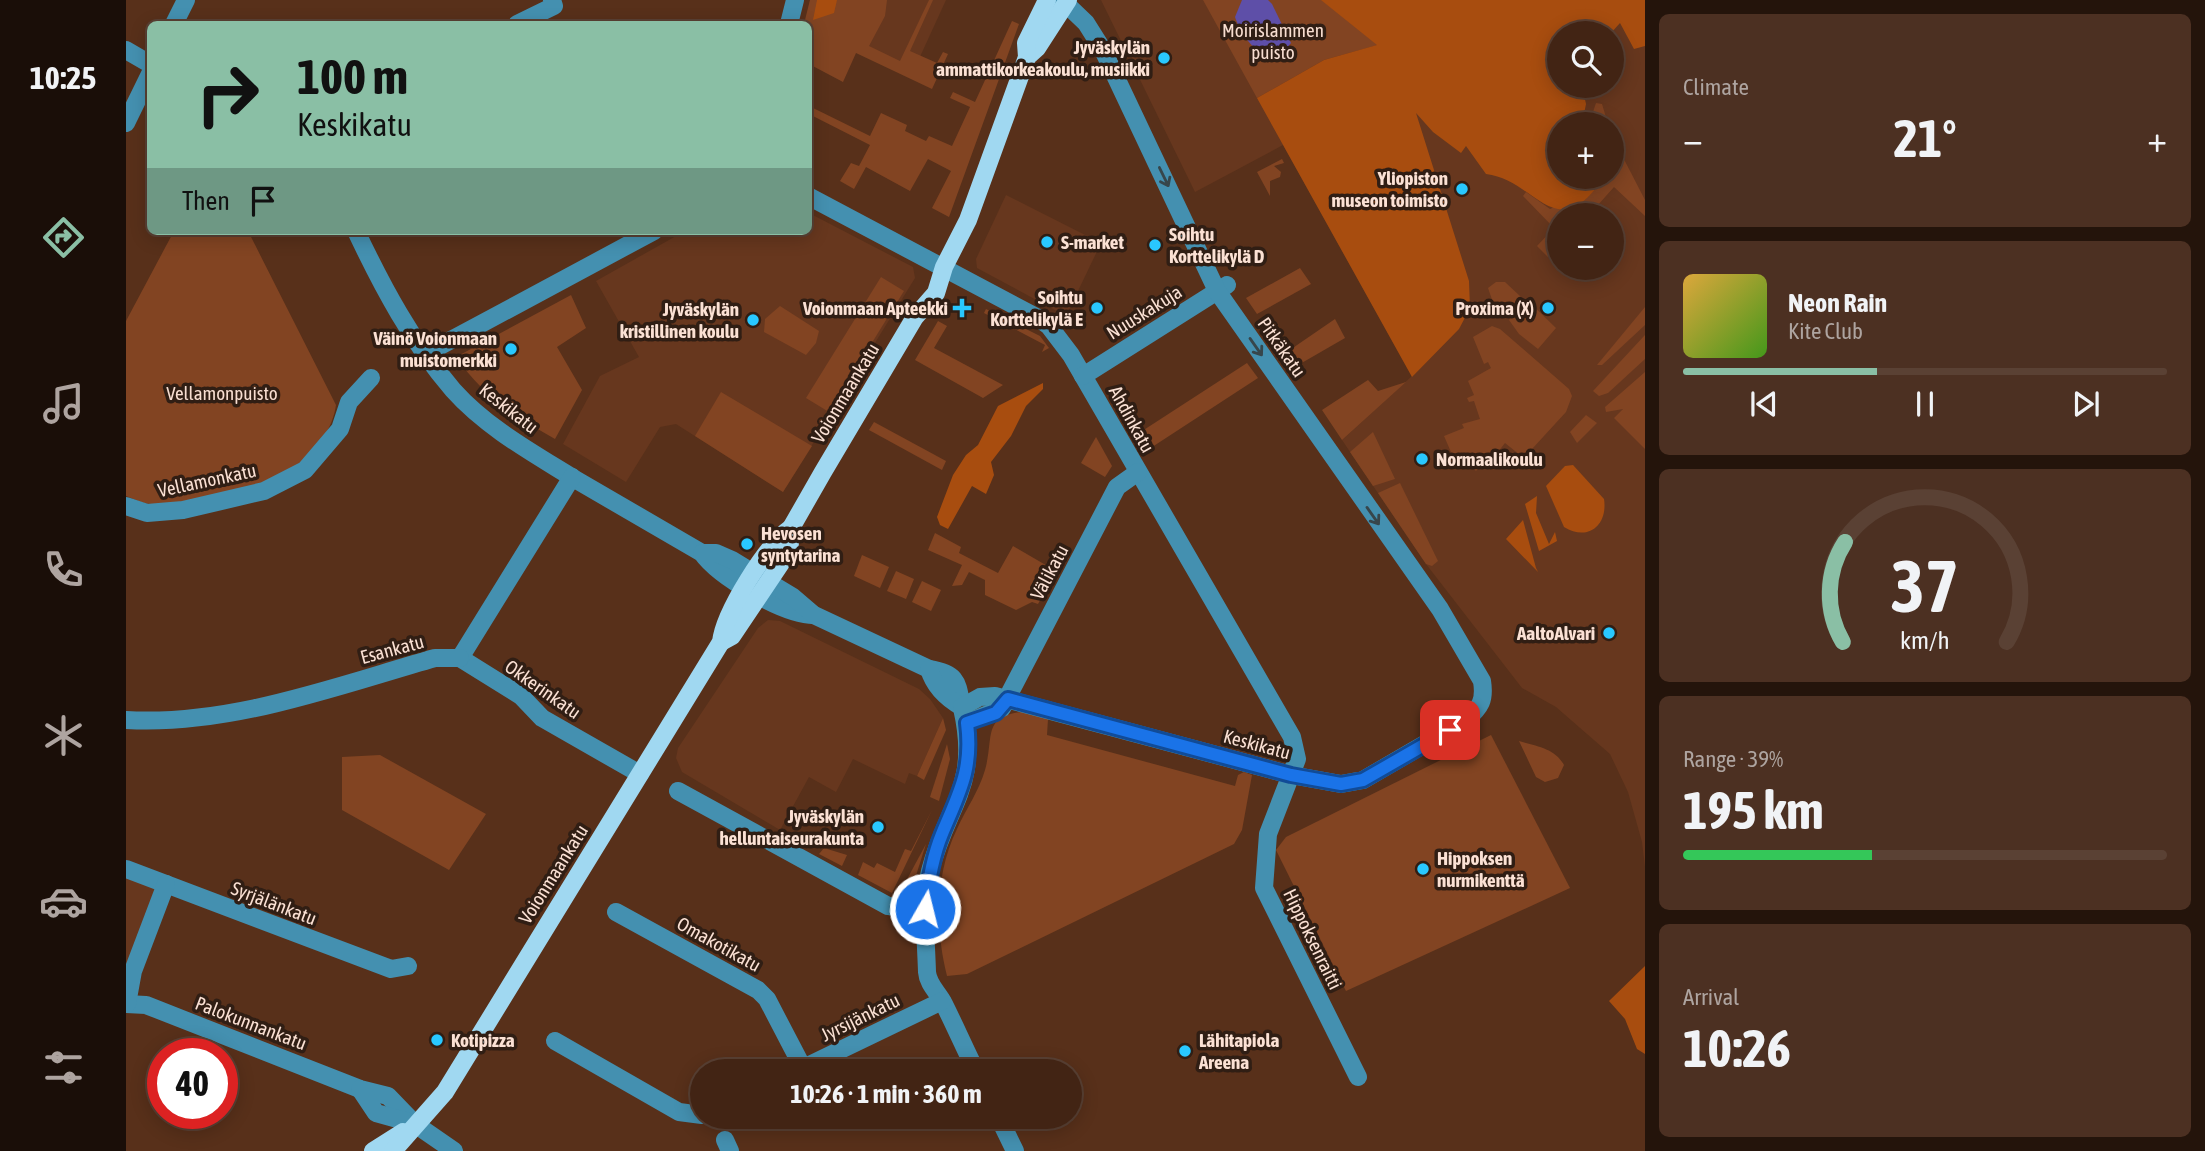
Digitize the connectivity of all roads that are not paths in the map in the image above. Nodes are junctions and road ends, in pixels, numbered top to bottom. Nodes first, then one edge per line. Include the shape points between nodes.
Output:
1 (186, 0) edge
2 (794, 0) edge
3 (1047, 0) edge
4 (1066, 1) edge
5 (553, 3) edge
6 (176, 21) edge
7 (522, 21) edge
8 (790, 21) edge
9 (126, 50) edge
10 (1027, 57) junction
11 (147, 62) edge
12 (147, 80) edge
13 (126, 123) edge
14 (812, 198) edge
15 (358, 235) edge
16 (647, 235) edge
17 (944, 267) junction
18 (1222, 288) junction
19 (425, 354) junction
20 (1083, 376) junction
21 (371, 378) dead end
22 (1138, 472) junction
23 (572, 477) junction
24 (126, 506) edge
25 (758, 584) junction
26 (460, 658) junction
27 (1008, 699) junction
28 (1481, 707) joint
29 (965, 715) junction
30 (126, 720) edge
31 (639, 774) junction
32 (1291, 775) junction
33 (678, 791) dead end
34 (126, 869) edge
35 (166, 884) junction
36 (925, 909) junction
37 (616, 912) dead end
38 (408, 966) dead end
39 (942, 1001) junction
40 (126, 1004) edge
41 (555, 1041) dead end
42 (795, 1059) edge
43 (821, 1059) edge
44 (970, 1059) edge
45 (1358, 1077) dead end
46 (690, 1113) edge
47 (415, 1124) junction
48 (1004, 1129) edge
49 (373, 1151) edge
50 (393, 1151) edge
51 (454, 1151) edge
52 (1015, 1151) edge

1 - 6 street
2 - 8 street
3 - 10 main road, Voionmaankatu via 1026,43
4 - 10 main road, Voionmaankatu
4 -> 18 street, Pitkäkatu via 1102,50
5 - 7 street
9 - 11 street
10 - 17 main road, Voionmaankatu via 972,210
12 - 13 street
14 - 17 street, Ahdinkatu
15 - 19 street, Keskikatu
16 - 19 street
17 - 20 street, Ahdinkatu via 1049,326
17 - 25 main road, Voionmaankatu via 925,287 915,317 791,528 779,536
18 - 20 street, Nuuskakuja
18 -> 28 street, Pitkäkatu via 1440,609 1482,681
19 - 23 street, Keskikatu via 483,418
20 - 22 street, Ahdinkatu
21 - 24 street, Vellamonkatu via 349,402 340,429 305,470 264,491 183,510 147,513
22 - 27 street, Välikatu via 1117,487
22 - 32 street, Ahdinkatu via 1286,724 1297,759
23 - 25 street, Keskikatu via 702,553 716,553
23 - 26 street
25 - 29 street, Keskikatu via 781,608 814,614 944,672 957,682
25 - 31 main road, Voionmaankatu via 722,629 721,642
26 - 30 street, Esankatu via 435,658 248,709 147,722
26 - 31 street, Okkerinkatu via 521,696 542,718
27 - 29 street via 996,713
27 - 32 street, Keskikatu
28 - 32 street, Keskikatu via 1363,780 1341,784
29 - 36 street via 967,773 937,848
31 - 47 main road, Voionmaankatu via 445,1091
32 - 45 street, Hippoksenraitti via 1268,834 1264,888
33 - 36 street via 888,906
34 - 35 street, Syrjälänkatu
35 - 38 street, Syrjälänkatu via 391,969
35 - 40 street via 133,971
36 - 39 street via 927,954 942,982
37 - 42 street, Omakotikatu via 758,990 767,999
39 - 43 street, Jyrsijänkatu
39 - 44 street
40 - 47 street, Palokunnankatu via 146,1005 360,1089 376,1113
41 - 46 street via 679,1112
47 - 49 main road, Voionmaankatu
47 - 50 main road, Voionmaankatu
47 - 51 street, Palokunnankatu
48 - 52 street

